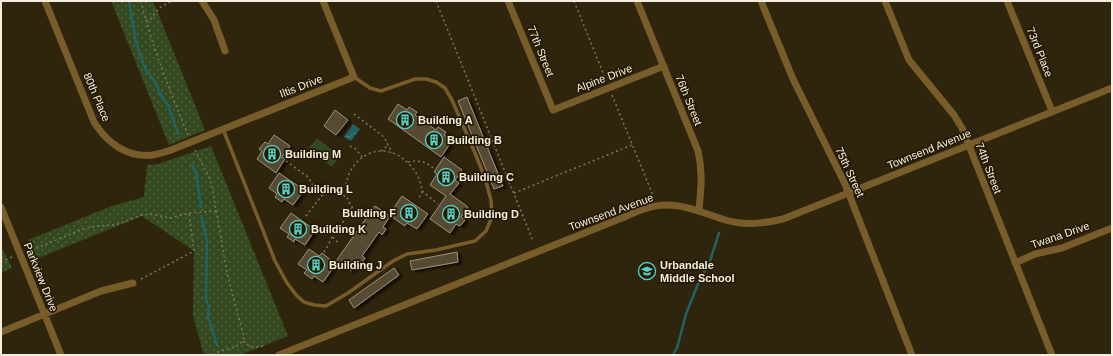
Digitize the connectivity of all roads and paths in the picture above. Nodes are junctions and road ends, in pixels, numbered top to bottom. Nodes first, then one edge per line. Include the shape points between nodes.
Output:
1 (45, 1) edge
2 (141, 1) edge
3 (172, 1) edge
4 (202, 1) edge
5 (323, 1) edge
6 (436, 1) edge
7 (508, 1) edge
8 (574, 1) edge
9 (637, 1) edge
10 (761, 1) edge
11 (885, 1) edge
12 (1007, 1) edge
13 (146, 20) junction
14 (225, 51) dead end
15 (664, 66) junction
16 (354, 77) junction
17 (608, 88) junction
18 (1112, 88) edge
19 (553, 110) joint
20 (1052, 112) junction
21 (354, 114) dead end
22 (256, 116) joint
23 (223, 129) junction
24 (191, 142) junction
25 (632, 145) junction
26 (968, 145) junction
27 (350, 146) dead end
28 (388, 146) junction
29 (381, 152) junction
30 (392, 153) junction
31 (362, 157) junction
32 (286, 161) dead end
33 (408, 162) junction
34 (433, 168) dead end
35 (347, 183) junction
36 (422, 190) junction
37 (334, 192) junction
38 (514, 193) junction
39 (323, 194) junction
40 (849, 194) junction
41 (347, 198) junction
42 (418, 198) dead end
43 (438, 204) dead end
44 (657, 206) junction
45 (1, 207) edge
46 (351, 208) junction
47 (216, 210) junction
48 (699, 210) junction
49 (189, 213) junction
50 (360, 215) dead end
51 (306, 216) dead end
52 (1112, 228) edge
53 (333, 237) junction
54 (533, 241) dead end
55 (339, 244) dead end
56 (324, 252) dead end
57 (20, 254) junction
58 (1, 262) edge
59 (1015, 263) junction
60 (134, 283) joint
61 (44, 314) junction
62 (1, 332) edge
63 (243, 341) junction
64 (264, 349) dead end
65 (288, 353) edge
66 (60, 355) edge
67 (214, 355) edge
68 (279, 355) edge
69 (912, 355) edge
70 (1052, 355) edge

1 - 24 street, 80th Place via 94,122 109,141 129,153 141,155 153,155
2 - 13 path
3 - 13 path via 159,8 150,20
4 - 14 street via 214,20
5 - 16 street
6 - 38 path
7 - 19 street, 77th Street
8 - 17 path
9 - 15 street, 76th Street
10 - 40 street, 75th Street via 793,79
11 - 26 street, 74th Street via 909,60 954,115
12 - 20 street, 73rd Place
13 - 24 path via 173,99
15 - 17 street, Alpine Drive
15 - 48 street, 76th Street via 698,151 702,168
16 - 22 street, Iltis Drive
16 - 23 lane via 370,88 381,91 415,79 426,79 445,88 475,152 491,200 492,217 486,231 474,241 407,254 393,260 326,306 304,302 287,283 275,261
17 - 19 street, Alpine Drive
17 - 25 path
18 - 20 street, Townsend Avenue
20 - 26 street, Townsend Avenue
21 - 28 path via 381,134
22 - 23 street, 80th Place
23 - 24 street, 80th Place
24 - 47 path via 208,175
25 - 38 path
25 - 44 path
26 - 40 street, Townsend Avenue
26 - 59 street, 74th Street
27 - 31 path
28 - 29 path
28 - 30 path
29 - 30 path
29 - 31 path via 373,151
30 - 33 path via 398,154
31 - 35 path via 349,173
32 - 39 path via 308,177 314,188
33 - 34 path via 422,161
33 - 36 path via 417,174
35 - 37 path
35 - 41 path
36 - 42 path
36 - 43 path
37 - 39 path
37 - 41 path
38 - 54 path
39 - 51 path
40 - 48 street, Townsend Avenue via 783,219 765,223 730,221
40 - 69 street, 75th Street
41 - 46 path
44 - 48 street, Townsend Avenue
44 - 65 street, Townsend Avenue
45 - 57 street, Parkview Drive
46 - 50 path
46 - 53 path via 350,214 336,229
47 - 49 path
47 - 63 path
49 - 57 path via 170,218 142,215 118,224 91,226
49 - 60 path via 194,251
52 - 59 street, Twana Drive
53 - 55 path
53 - 56 path
57 - 58 path
57 - 61 street, Parkview Drive
59 - 70 street, 74th Street
60 - 61 street via 101,291
61 - 62 street
61 - 66 street, Parkview Drive
63 - 64 path via 250,347 263,346
63 - 67 path
65 - 68 street, Townsend Avenue

